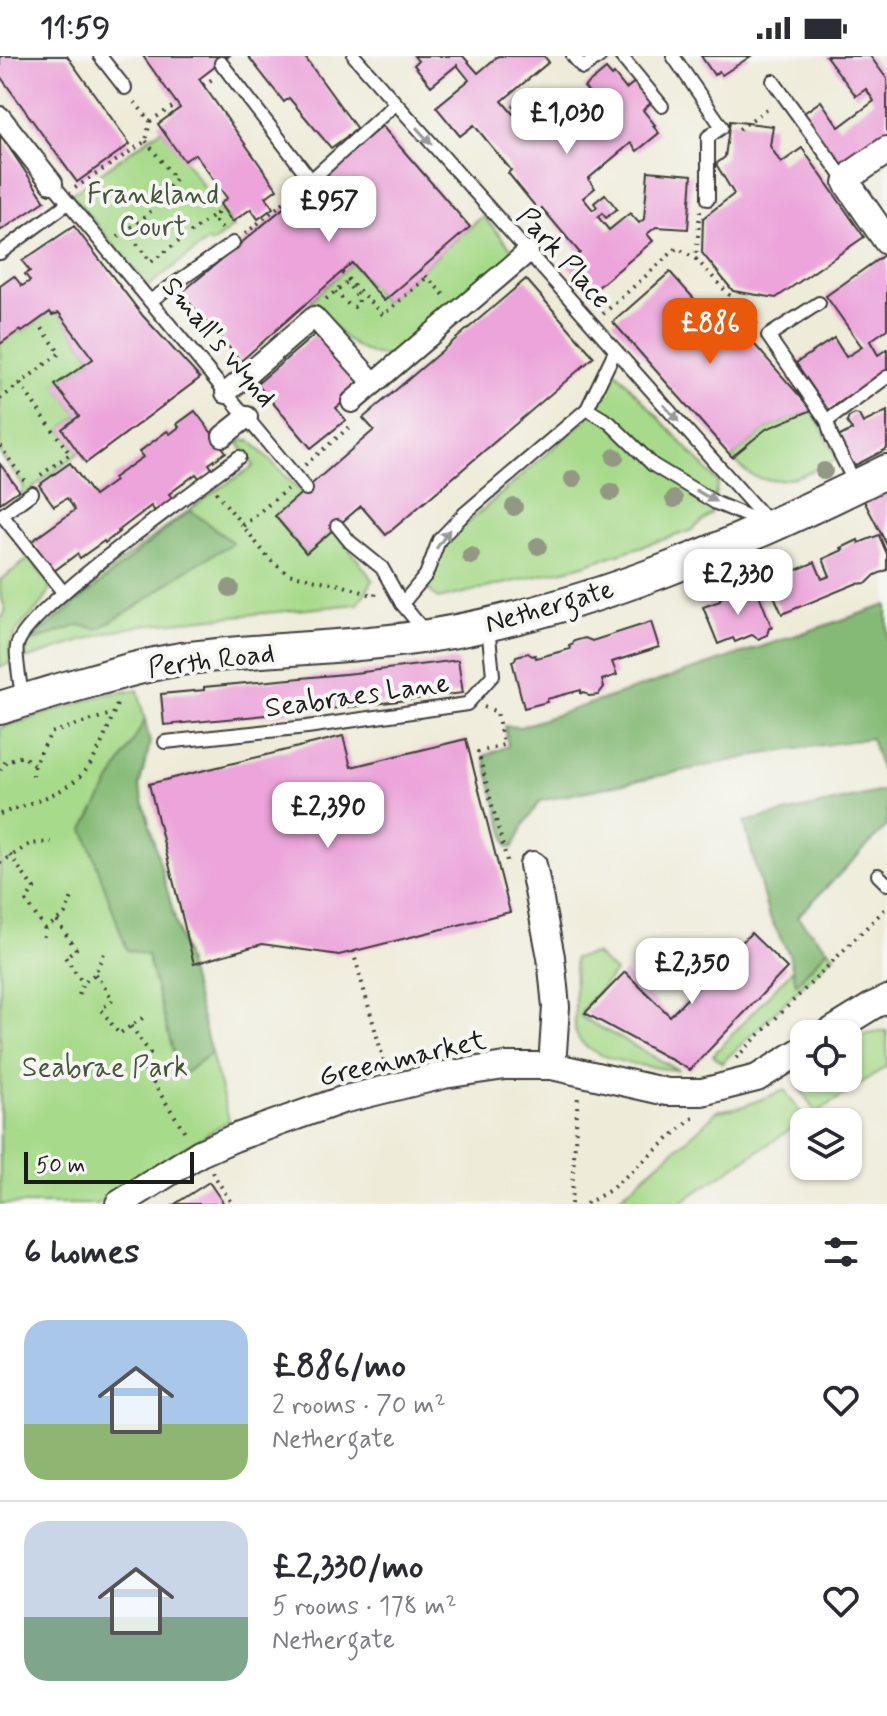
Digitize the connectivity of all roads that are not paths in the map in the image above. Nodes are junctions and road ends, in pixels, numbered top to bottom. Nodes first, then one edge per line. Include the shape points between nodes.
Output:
1 (100, 56) edge
2 (354, 56) edge
3 (573, 56) edge
4 (600, 56) edge
5 (621, 56) edge
6 (673, 56) edge
7 (221, 63) dead end
8 (773, 81) dead end
9 (125, 88) road end
10 (395, 104) junction
11 (662, 106) dead end
12 (0, 117) edge
13 (887, 150) edge
14 (847, 183) junction
15 (61, 194) junction
16 (708, 199) road end
17 (887, 241) edge
18 (233, 243) road end
19 (528, 252) junction
20 (0, 253) edge
21 (150, 301) junction
22 (819, 303) dead end
23 (615, 351) junction
24 (887, 377) edge
25 (374, 383) junction
26 (226, 393) junction
27 (352, 402) road end
28 (587, 409) junction
29 (247, 417) junction
30 (827, 421) junction
31 (223, 436) dead end
32 (239, 457) dead end
33 (887, 471) edge
34 (299, 481) road end
35 (856, 486) junction
36 (30, 489) road end
37 (337, 526) dead end
38 (772, 527) junction
39 (63, 592) junction
40 (402, 604) junction
41 (488, 624) junction
42 (428, 636) junction
43 (11, 704) edge
44 (165, 742) dead end
45 (533, 865) road end
46 (887, 999) edge
47 (850, 1020) edge
48 (790, 1058) edge
49 (552, 1066) junction
50 (119, 1204) edge

1 - 9 lane
2 - 10 lane, Park Place
3 - 4 lane via 583,68
5 - 11 lane
6 - 16 lane via 722,127 708,137
7 - 10 lane via 311,180
8 - 14 lane
10 -> 19 lane, Park Place
12 - 15 street, Small's Wynd
13 - 14 street
14 - 17 street
15 - 20 lane
15 - 21 lane, Small's Wynd
18 - 21 lane
19 - 23 lane, Park Place
19 - 25 street
21 - 26 lane, Small's Wynd
22 - 30 lane via 768,336
23 - 28 lane
23 -> 38 lane, Park Place
24 - 30 lane
25 - 26 street via 314,317
25 - 27 street
26 - 29 lane, Small's Wynd
28 -> 38 lane via 610,423 653,465 716,503
40 -> 28 lane via 426,575 439,540
29 - 31 street
29 - 34 lane, Small's Wynd
30 - 35 lane
32 - 39 lane
33 - 35 street, Nethergate
35 - 38 street, Nethergate
36 - 39 lane via 2,515
37 - 40 lane via 382,568
38 - 41 street, Nethergate via 622,585
39 - 43 lane via 16,646
40 - 42 lane
41 - 42 street, Nethergate
41 - 44 lane, Seabraes Lane via 493,675 467,704
42 - 43 street, Perth Road via 176,660
45 - 49 street via 556,1007
46 - 47 street
48 - 49 street, Greenmarket via 757,1078 702,1092 667,1092
49 - 50 street, Greenmarket via 444,1075 342,1100 200,1153

